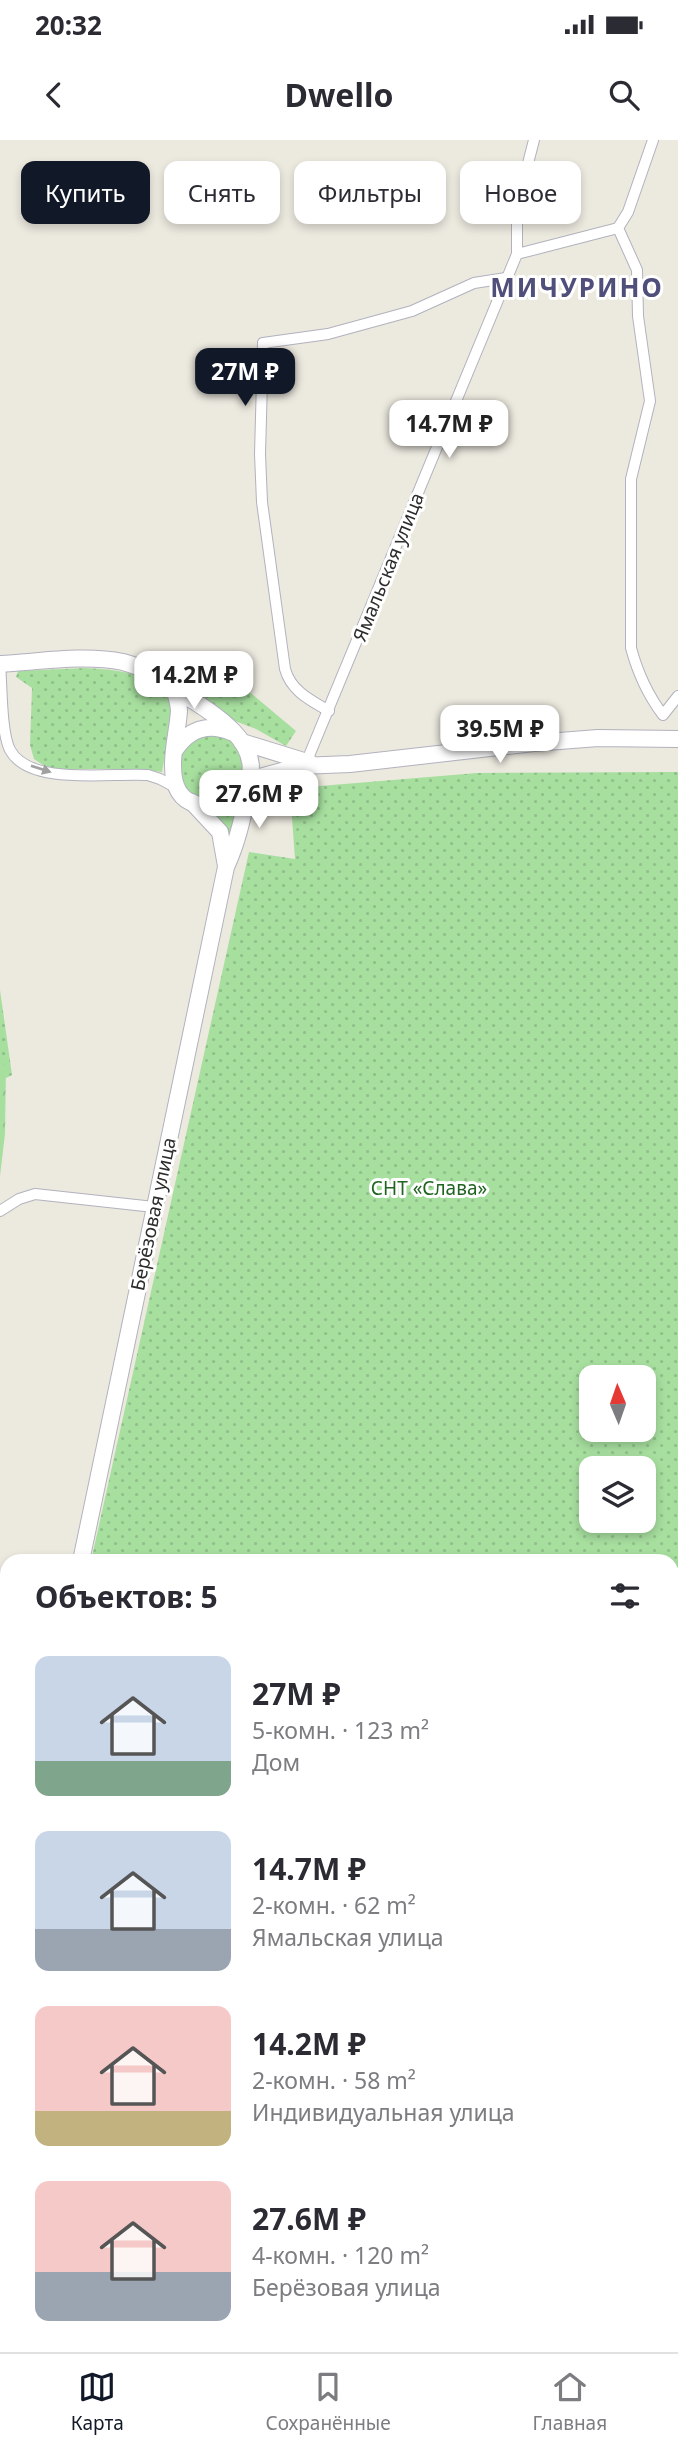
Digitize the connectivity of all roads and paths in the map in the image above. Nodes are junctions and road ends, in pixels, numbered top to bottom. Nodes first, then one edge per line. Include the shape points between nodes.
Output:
1 (534, 140) edge
2 (653, 140) edge
3 (618, 229) junction
4 (517, 254) junction
5 (506, 278) junction
6 (0, 664) edge
7 (175, 690) junction
8 (678, 696) edge
9 (329, 712) junction
10 (663, 715) junction
11 (238, 737) junction
12 (671, 738) edge
13 (174, 750) junction
14 (306, 762) junction
15 (322, 765) junction
16 (249, 780) junction
17 (177, 788) junction
18 (190, 801) junction
19 (226, 867) junction
20 (154, 1207) junction
21 (0, 1211) edge
22 (82, 1554) edge

1 - 4 street, Ямальская улица via 517,206
2 - 3 street
3 - 4 street
3 - 10 street via 637,270 638,316 650,401 631,479 631,648 649,696
4 - 5 street, Ямальская улица
5 - 9 street, Ямальская улица
5 - 9 street via 474,283 412,311 328,334 263,343 262,502 285,669 296,691
6 - 7 main road via 91,659 123,663 153,674
6 -> 17 street via 4,720 10,749 20,761 44,772 68,775 148,775
7 - 11 main road via 208,710
7 - 13 main road via 179,708
8 - 10 street
9 - 14 street, Ямальская улица
10 - 12 street
11 - 13 main road via 211,727 200,728
11 - 14 main road
11 - 16 main road via 251,760
12 - 15 main road via 598,738
13 - 17 main road via 172,776
14 - 15 main road
15 - 16 main road
16 - 18 main road via 243,791 224,804
16 - 19 main road, Берёзовая улица via 236,846
17 - 18 main road
18 - 19 main road, Берёзовая улица via 220,832
19 - 20 main road, Берёзовая улица
20 - 21 street via 35,1194
20 - 22 main road, Берёзовая улица

